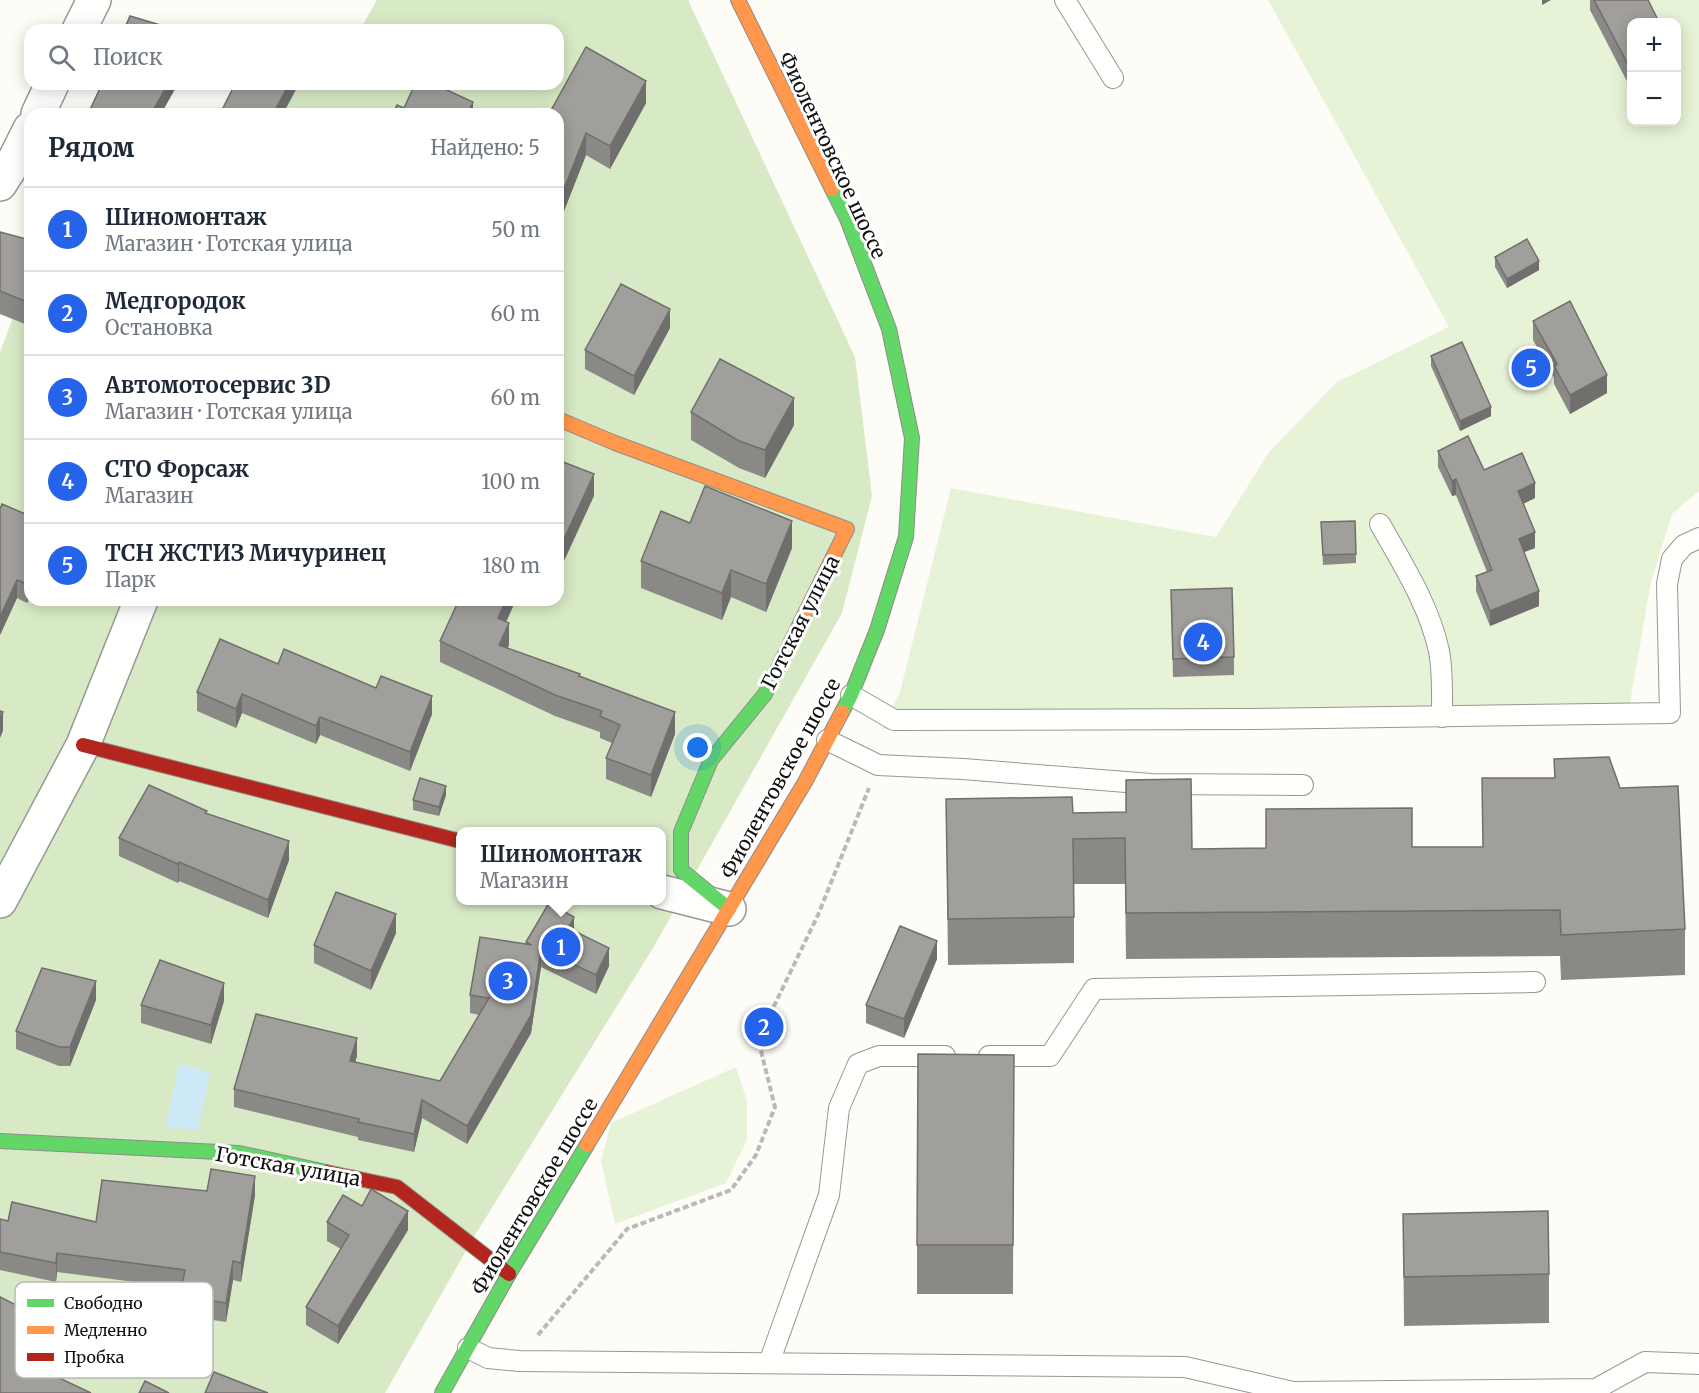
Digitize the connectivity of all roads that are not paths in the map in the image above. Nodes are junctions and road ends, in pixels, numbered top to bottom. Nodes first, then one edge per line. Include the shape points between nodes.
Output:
1 (94, 0) edge
2 (738, 0) edge
3 (1065, 0) edge
4 (82, 24) edge
5 (1113, 78) dead end
6 (49, 90) edge
7 (41, 108) edge
8 (24, 146) edge
9 (14, 175) edge
10 (564, 422) edge
11 (1380, 525) dead end
12 (1699, 538) edge
13 (139, 606) edge
14 (852, 695) junction
15 (1442, 717) junction
16 (827, 740) junction
17 (83, 745) junction
18 (1303, 786) dead end
19 (456, 840) edge
20 (666, 892) edge
21 (0, 901) edge
22 (729, 909) junction
23 (1535, 982) dead end
24 (0, 1142) edge
25 (509, 1274) junction
26 (468, 1348) junction
27 (770, 1363) junction
28 (1699, 1364) edge
29 (442, 1393) edge

1 - 4 street
2 - 14 street, Фиолентовское шоссе via 847,219 889,329 912,438 906,537
3 - 5 lane
6 - 7 street
8 - 9 street
10 - 22 street, Готская улица via 847,530 765,694 711,760 681,832 681,870
11 - 15 lane via 1431,621 1440,654
12 - 15 lane via 1684,545 1671,559 1667,584 1670,713
13 - 17 street
14 - 15 lane via 894,720
14 - 16 street, Фиолентовское шоссе
16 - 18 lane via 878,765 1151,784
16 - 22 street, Фиолентовское шоссе
17 - 19 street
17 - 21 street
20 - 22 street
22 - 25 street, Фиолентовское шоссе
23 - 27 lane via 1094,988 1050,1056 879,1056 858,1064 839,1108 829,1195
24 - 25 street, Готская улица via 238,1153 398,1187
25 - 26 street, Фиолентовское шоссе
26 - 27 lane via 488,1358 519,1361
26 - 29 street, Фиолентовское шоссе
27 - 28 lane via 1185,1367 1293,1392 1596,1389 1646,1362

